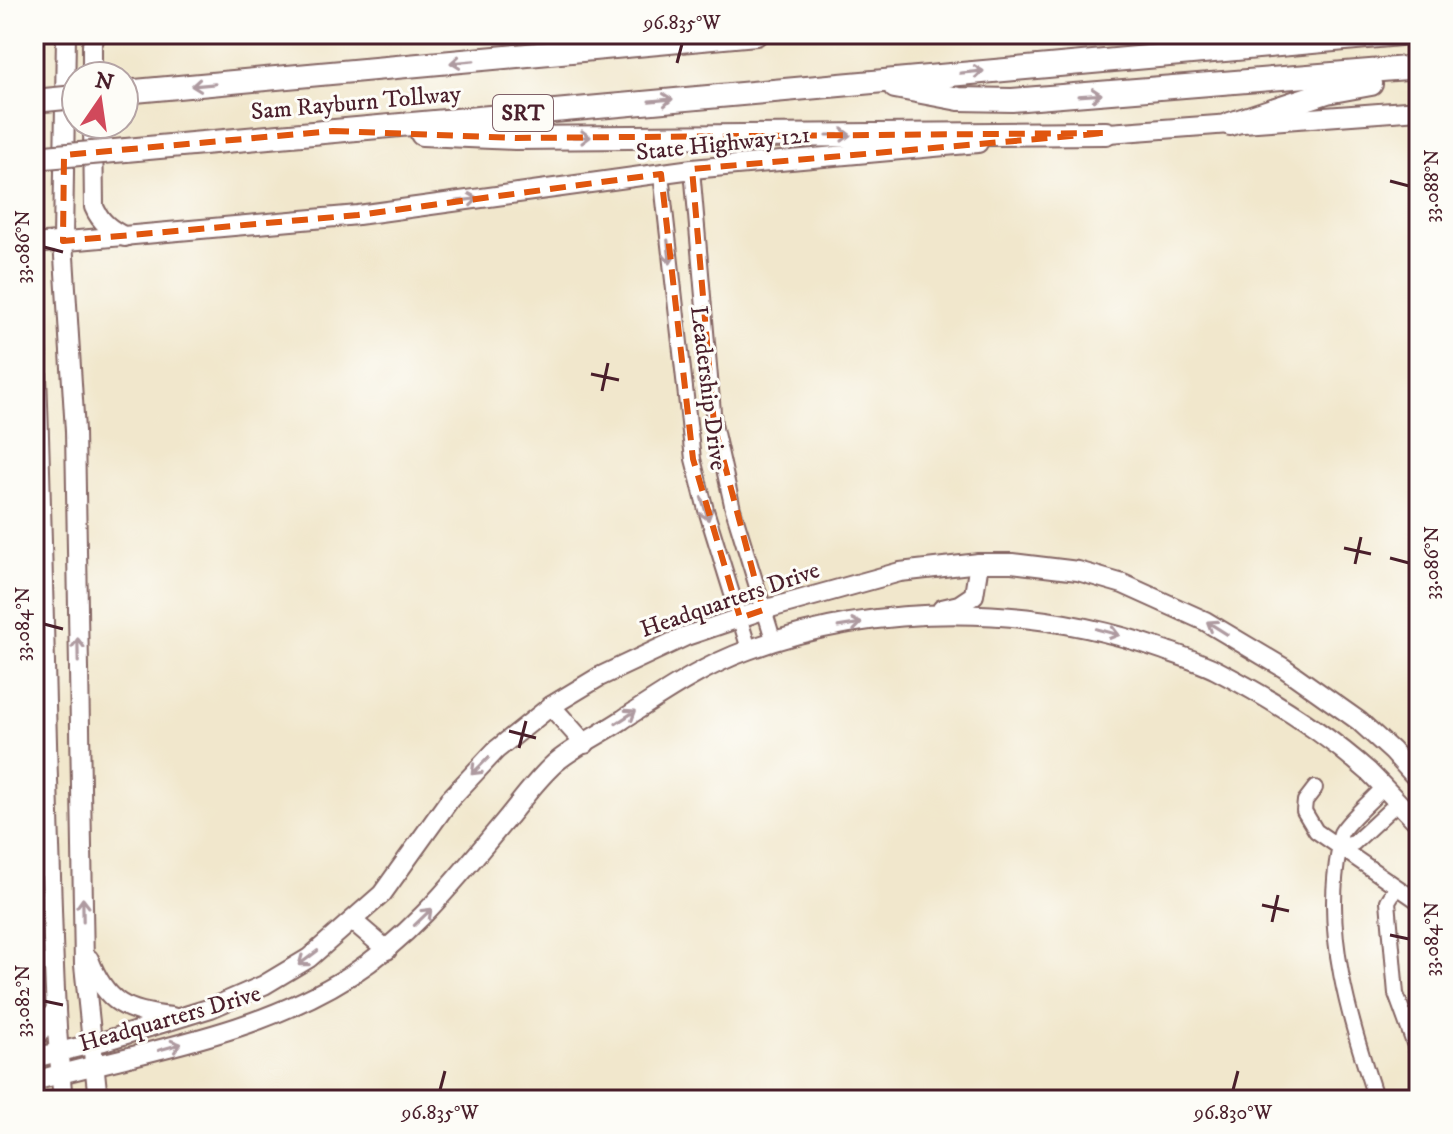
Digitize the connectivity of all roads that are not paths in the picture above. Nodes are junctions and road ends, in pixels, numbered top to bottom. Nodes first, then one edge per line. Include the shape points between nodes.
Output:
1 (66, 34) edge
2 (96, 34) edge
3 (756, 34) edge
4 (1400, 34) edge
5 (91, 60) edge
6 (1419, 67) edge
7 (1419, 74) edge
8 (866, 82) junction
9 (140, 91) edge
10 (60, 99) edge
11 (34, 101) edge
12 (1419, 110) edge
13 (1230, 124) junction
14 (333, 131) junction
15 (1106, 133) junction
16 (93, 140) edge
17 (34, 158) edge
18 (692, 169) junction
19 (661, 174) junction
20 (125, 237) junction
21 (63, 241) junction
22 (34, 244) edge
23 (34, 296) edge
24 (979, 563) junction
25 (763, 610) junction
26 (740, 618) junction
27 (888, 619) junction
28 (774, 642) junction
29 (749, 649) junction
30 (1291, 673) junction
31 (1264, 697) junction
32 (551, 706) junction
33 (1282, 708) junction
34 (585, 744) junction
35 (1417, 779) edge
36 (1315, 788) dead end
37 (1383, 788) junction
38 (1398, 802) junction
39 (1419, 824) edge
40 (1339, 847) junction
41 (1396, 888) junction
42 (1419, 902) edge
43 (353, 921) junction
44 (84, 947) junction
45 (387, 950) junction
46 (56, 1009) junction
47 (179, 1018) junction
48 (34, 1041) edge
49 (92, 1043) junction
50 (59, 1052) junction
51 (1419, 1057) edge
52 (34, 1058) edge
53 (94, 1065) junction
54 (61, 1074) junction
55 (34, 1081) edge
56 (63, 1100) edge
57 (98, 1100) edge
58 (1376, 1100) edge

1 - 21 main road
2 - 5 main road
3 -> 9 highway, Sam Rayburn Tollway
8 -> 4 highway, Sam Rayburn Tollway / SRT
8 -> 6 highway via 959,99 1012,100
7 - 13 highway via 1327,92
14 -> 8 highway, Sam Rayburn Tollway / SRT
10 - 11 highway, bridge
12 - 13 main road, State Highway 121
13 - 15 main road, State Highway 121
14 -> 15 highway via 515,138
14 - 17 highway, Sam Rayburn Tollway / SRT, bridge
15 - 18 main road, State Highway 121
16 - 20 main road via 94,207 107,227
18 - 19 main road, State Highway 121
18 - 25 street, Leadership Drive via 714,424
20 -> 19 main road, State Highway 121 via 358,215
19 -> 26 street, Leadership Drive via 693,459
20 - 21 main road, State Highway 121
21 - 22 main road, State Highway 121
44 -> 21 main road via 75,431
23 - 46 main road
24 - 25 main road, Headquarters Drive via 900,572
24 - 27 main road via 974,595 959,605
30 -> 24 main road, Headquarters Drive via 1205,621 1123,584 1078,571
25 - 26 main road, Headquarters Drive
25 - 28 street, Leadership Drive
26 - 29 street, Leadership Drive
26 - 32 main road, Headquarters Drive via 653,650
28 -> 27 main road, Headquarters Drive
27 -> 31 main road, Headquarters Drive via 962,614 1079,625 1212,668
28 - 29 main road, Headquarters Drive
34 -> 29 main road, Headquarters Drive via 693,676
30 - 31 main road
30 - 33 main road
30 - 35 main road, Headquarters Drive via 1359,721
31 - 33 main road, Headquarters Drive
32 - 34 main road
32 -> 43 main road, Headquarters Drive via 467,779 382,894
33 - 37 main road, Headquarters Drive
45 -> 34 main road, Headquarters Drive via 429,911 543,775
35 - 37 main road
35 - 38 main road
36 - 40 street via 1304,811 1316,831
37 - 38 main road, Headquarters Drive
37 - 40 street via 1341,833
38 - 39 main road, Headquarters Drive
38 - 40 street via 1354,843
40 - 41 street
40 - 58 street via 1334,899 1340,970
41 - 42 street
41 - 51 street via 1388,901 1396,994
43 - 45 main road
43 -> 47 main road, Headquarters Drive via 309,958 264,985
44 - 47 main road via 97,981 120,1004
44 - 49 main road
53 -> 45 main road, Headquarters Drive via 270,1017
46 - 48 main road
46 - 50 main road
47 - 49 main road, Headquarters Drive
49 - 50 main road, Headquarters Drive
49 - 53 main road
50 - 52 main road, Headquarters Drive
50 - 54 main road
53 - 54 main road, Headquarters Drive
53 - 57 main road
54 - 55 main road, Headquarters Drive
54 - 56 main road

